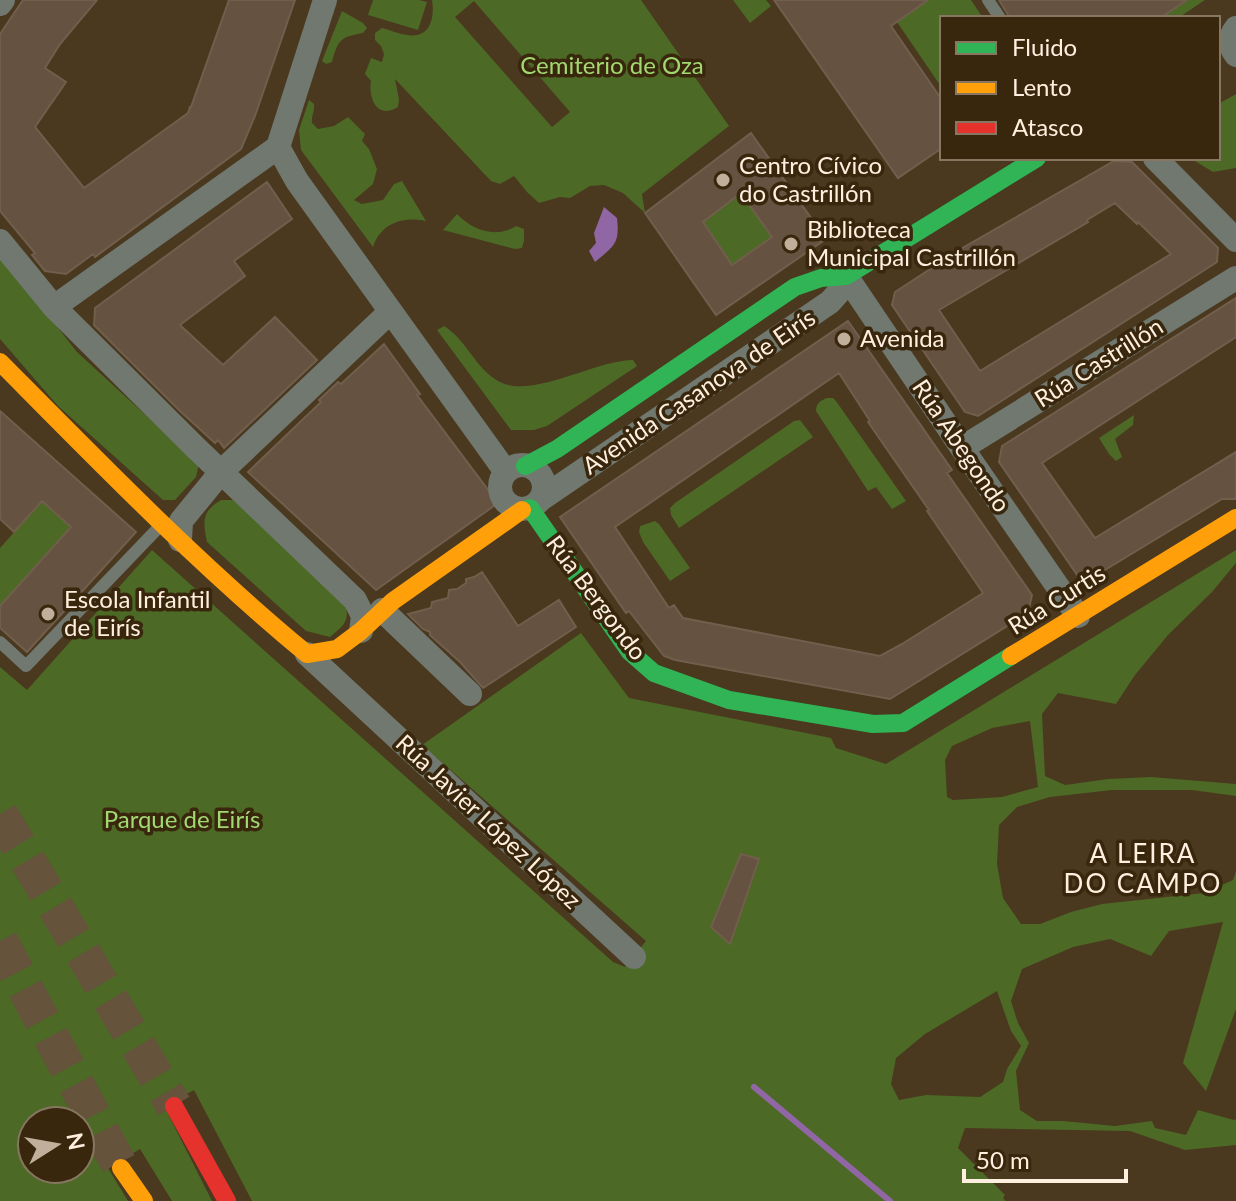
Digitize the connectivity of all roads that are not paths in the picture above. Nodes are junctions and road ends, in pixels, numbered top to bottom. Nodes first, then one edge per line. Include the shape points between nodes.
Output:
1 (325, 0) edge
2 (278, 147) junction
3 (1034, 160) edge
4 (1157, 160) edge
5 (1236, 240) edge
6 (0, 241) edge
7 (846, 276) junction
8 (1236, 278) edge
9 (54, 307) junction
10 (390, 312) junction
11 (0, 362) edge
12 (962, 448) junction
13 (516, 469) junction
14 (221, 472) junction
15 (531, 506) junction
16 (1236, 518) edge
17 (171, 532) junction
18 (382, 610) junction
19 (1078, 616) junction
20 (361, 631) junction
21 (0, 642) edge
22 (337, 649) junction
23 (307, 654) junction
24 (342, 686) junction
25 (470, 694) dead end
26 (903, 723) joint
27 (634, 957) dead end
28 (174, 1106) tunnel mouth
29 (121, 1168) tunnel mouth
30 (144, 1201) edge
31 (227, 1201) edge

1 - 2 street
2 - 9 street
2 - 10 street
3 - 7 street, Avenida Casanova de Eirís
4 - 5 street
6 - 9 street
7 - 12 street, Rúa Abegondo
7 - 13 street, Avenida Casanova de Eirís via 795,287 557,449
7 - 15 street, Avenida Casanova de Eirís via 830,302
8 - 12 street, Rúa Castrillón
9 - 14 street
10 - 13 street
10 - 14 street
11 - 17 street, Rúa Javier López López
12 - 19 street, Rúa Abegondo
13 - 15 street via 532,468 542,478 544,492
13 - 15 street via 500,485 503,499 515,509
14 - 17 street
14 - 20 street via 355,600 363,616
15 - 18 street, Avenida Casanova de Eirís
15 - 26 street, Rúa Bergondo via 630,652 654,673 729,700 873,724
16 - 19 street, Rúa Curtis
17 - 21 lane via 26,666
17 - 23 street, Rúa Javier López López
18 - 20 street, Avenida Casanova de Eirís
18 - 25 street
19 - 26 street, Rúa Curtis
20 - 22 street
22 - 23 street
22 - 24 street
23 - 24 street, Rúa Javier López López
24 - 27 street, Rúa Javier López López
28 - 31 street
29 - 30 street

